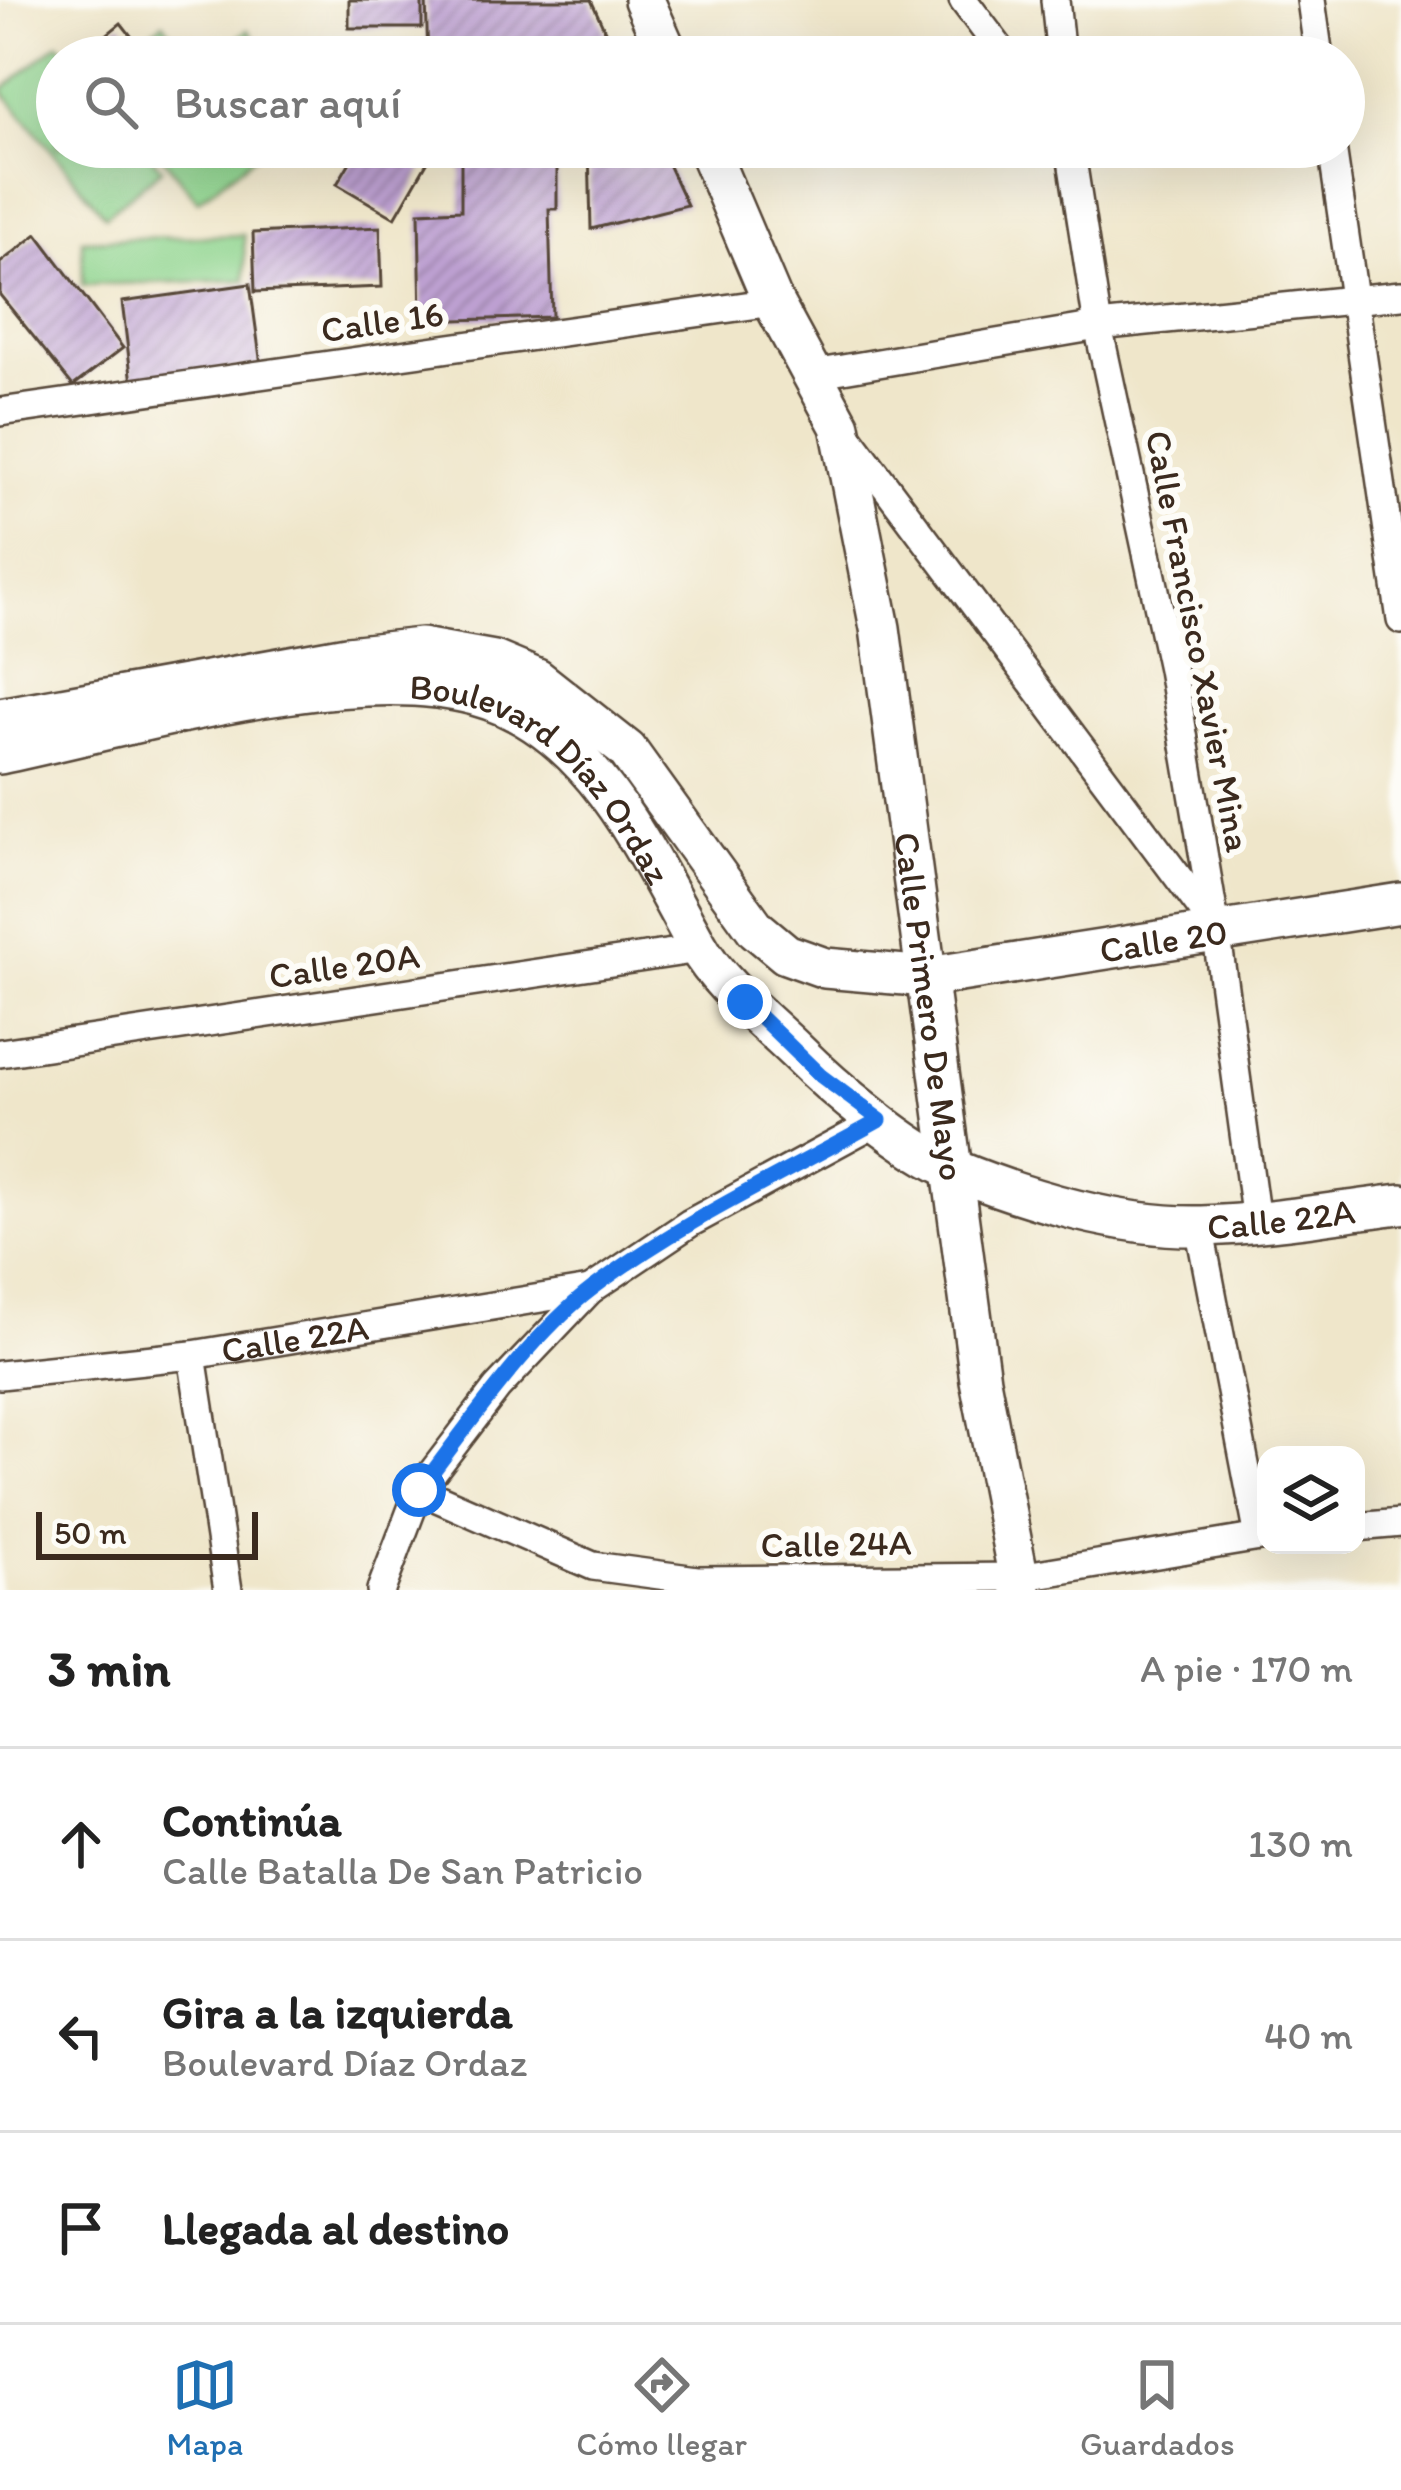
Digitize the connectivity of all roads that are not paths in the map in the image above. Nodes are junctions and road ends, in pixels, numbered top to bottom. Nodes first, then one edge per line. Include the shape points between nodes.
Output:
1 (644, 0) edge
2 (963, 0) edge
3 (1055, 0) edge
4 (1311, 0) edge
5 (660, 36) edge
6 (990, 36) edge
7 (1059, 36) edge
8 (1316, 36) edge
9 (716, 168) edge
10 (1073, 168) edge
11 (1335, 168) edge
12 (1401, 295) edge
13 (773, 302) junction
14 (1354, 303) junction
15 (1098, 326) junction
16 (813, 374) junction
17 (0, 412) edge
18 (840, 425) junction
19 (1400, 605) edge
20 (0, 718) edge
21 (0, 754) edge
22 (1401, 904) edge
23 (1216, 928) junction
24 (699, 949) junction
25 (928, 977) junction
26 (0, 1053) edge
27 (880, 1120) junction
28 (952, 1169) junction
29 (1401, 1204) edge
30 (1256, 1221) junction
31 (1199, 1226) junction
32 (590, 1290) junction
33 (192, 1355) junction
34 (0, 1375) edge
35 (419, 1490) junction
36 (1257, 1508) edge
37 (1401, 1523) edge
38 (1365, 1526) edge
39 (1257, 1538) edge
40 (1020, 1583) edge
41 (228, 1590) edge
42 (381, 1590) edge

1 - 5 main road
2 - 6 street
3 - 7 street
4 - 8 street
9 - 13 main road, Calle Primero De Mayo
10 - 15 street, Calle Francisco Xavier Mina
11 - 14 street
12 - 14 street
13 - 16 main road, Calle Primero De Mayo
13 - 17 street, Calle 16
14 - 15 street
14 - 19 street
15 - 16 street
15 - 23 street, Calle Francisco Xavier Mina via 1172,669
16 - 18 main road, Calle Primero De Mayo
18 - 23 street, Calle Primero De Mayo
18 - 25 main road, Calle Primero De Mayo via 880,628
20 - 25 main road, Boulevard Díaz Ordaz via 421,647 494,661 537,679 627,750 756,929 786,954 825,968
21 - 24 main road, Boulevard Díaz Ordaz via 356,686 474,694 550,733 595,775
22 - 23 main road, Calle 20
23 - 25 main road, Calle 20
23 - 30 street, Calle Francisco Xavier Mina
24 - 26 street, Calle 20A
24 - 27 main road, Boulevard Díaz Ordaz via 821,1076
25 - 28 main road, Calle Primero De Mayo
27 - 28 main road, Boulevard Díaz Ordaz
27 - 32 street via 690,1223
28 - 31 main road, Calle 22A via 1069,1205
28 - 40 main road, Calle Primero De Mayo via 980,1380
29 - 30 main road, Calle 22A
30 - 31 main road, Calle 22A
31 - 36 street
32 - 33 street, Calle 22A
32 - 35 street via 497,1388
33 - 34 street, Calle 22A
33 - 41 street
35 - 40 street, Calle 24A via 593,1566 642,1575
35 - 42 street
37 - 38 street
39 - 40 street, Calle 24A

